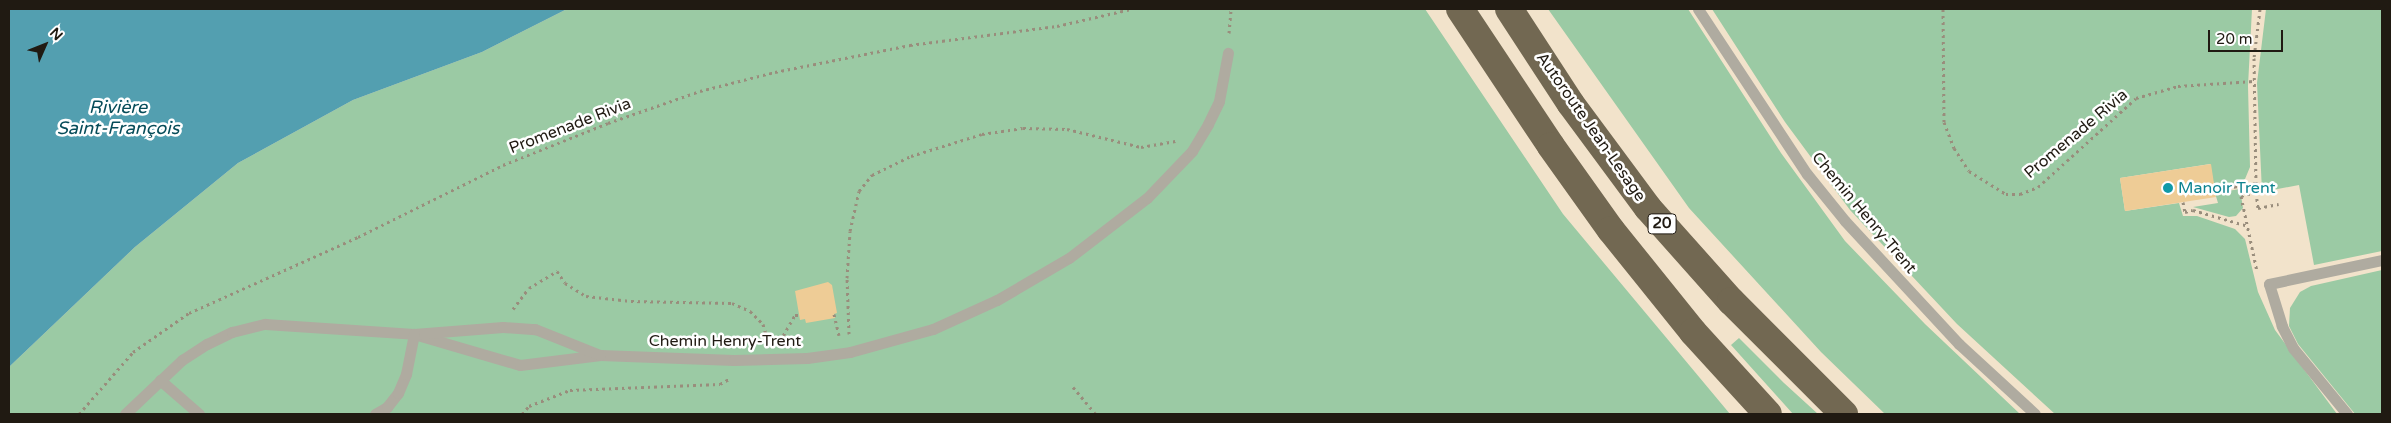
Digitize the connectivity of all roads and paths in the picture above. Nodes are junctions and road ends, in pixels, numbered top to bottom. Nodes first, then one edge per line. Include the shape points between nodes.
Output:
1 (1131, 9) edge
2 (1231, 9) edge
3 (1460, 9) edge
4 (1509, 9) edge
5 (1698, 9) edge
6 (1943, 9) edge
7 (2260, 9) edge
8 (1229, 33) dead end
9 (1228, 53) dead end
10 (2254, 81) junction
11 (1200, 137) junction
12 (2255, 183) junction
13 (2215, 190) dead end
14 (2256, 192) junction
15 (2183, 202) dead end
16 (2279, 204) dead end
17 (2248, 226) junction
18 (2382, 260) edge
19 (2269, 284) junction
20 (799, 315) dead end
21 (503, 327) junction
22 (414, 334) junction
23 (850, 352) junction
24 (600, 355) junction
25 (755, 360) junction
26 (768, 360) junction
27 (160, 380) junction
28 (1073, 387) dead end
29 (79, 414) edge
30 (126, 414) edge
31 (199, 414) edge
32 (375, 414) edge
33 (522, 414) edge
34 (1096, 414) edge
35 (1768, 414) edge
36 (1844, 414) edge
37 (2035, 414) edge
38 (2347, 414) edge

1 - 29 path, Promenade Rivia via 1057,26 910,45 785,70 700,92 608,124 503,165 358,237 189,314 133,352
2 - 8 path
3 - 35 highway, 20 via 1611,230 1699,339
4 - 36 highway, Autoroute Jean-Lesage / 20 via 1585,124 1648,208 1732,301
5 - 37 lane, Chemin Henry-Trent via 1807,174 1845,221 1959,344
6 - 10 path, Promenade Rivia via 1944,122 1954,148 1969,172 2006,194 2020,194 2038,187 2136,98 2178,86
7 - 10 path
9 - 11 lane, Chemin Henry-Trent via 1219,101
10 - 12 path
11 - 23 lane, Chemin Henry-Trent via 1175,171 1148,198 1069,258 959,318 892,342
11 - 23 path via 1141,147 1067,129 1023,128 982,134 911,156 872,175 859,191 850,231 847,278
12 - 13 path
12 - 14 path
14 - 16 path via 2258,208
14 - 17 path via 2241,196
15 - 17 path via 2185,212 2193,210
17 - 19 path via 2260,285
18 - 19 lane
19 - 38 lane via 2282,326 2293,348
20 - 26 path via 795,316
21 - 22 lane, Chemin Henry-Trent
21 - 24 lane, Chemin Henry-Trent via 535,329
21 - 26 path via 529,288 557,271 566,283 586,296 631,301 732,303 763,324 768,336
22 - 24 lane, Chemin Henry-Trent via 520,365
22 - 27 lane, Chemin Henry-Trent via 265,324 232,332 207,344
22 - 32 lane via 406,374 398,393
23 - 26 lane, Chemin Henry-Trent
24 - 25 lane, Chemin Henry-Trent
25 - 26 lane, Chemin Henry-Trent
25 - 33 path via 720,384 570,390 529,406
27 - 30 lane, Chemin Henry-Trent
27 - 31 lane
28 - 34 path

